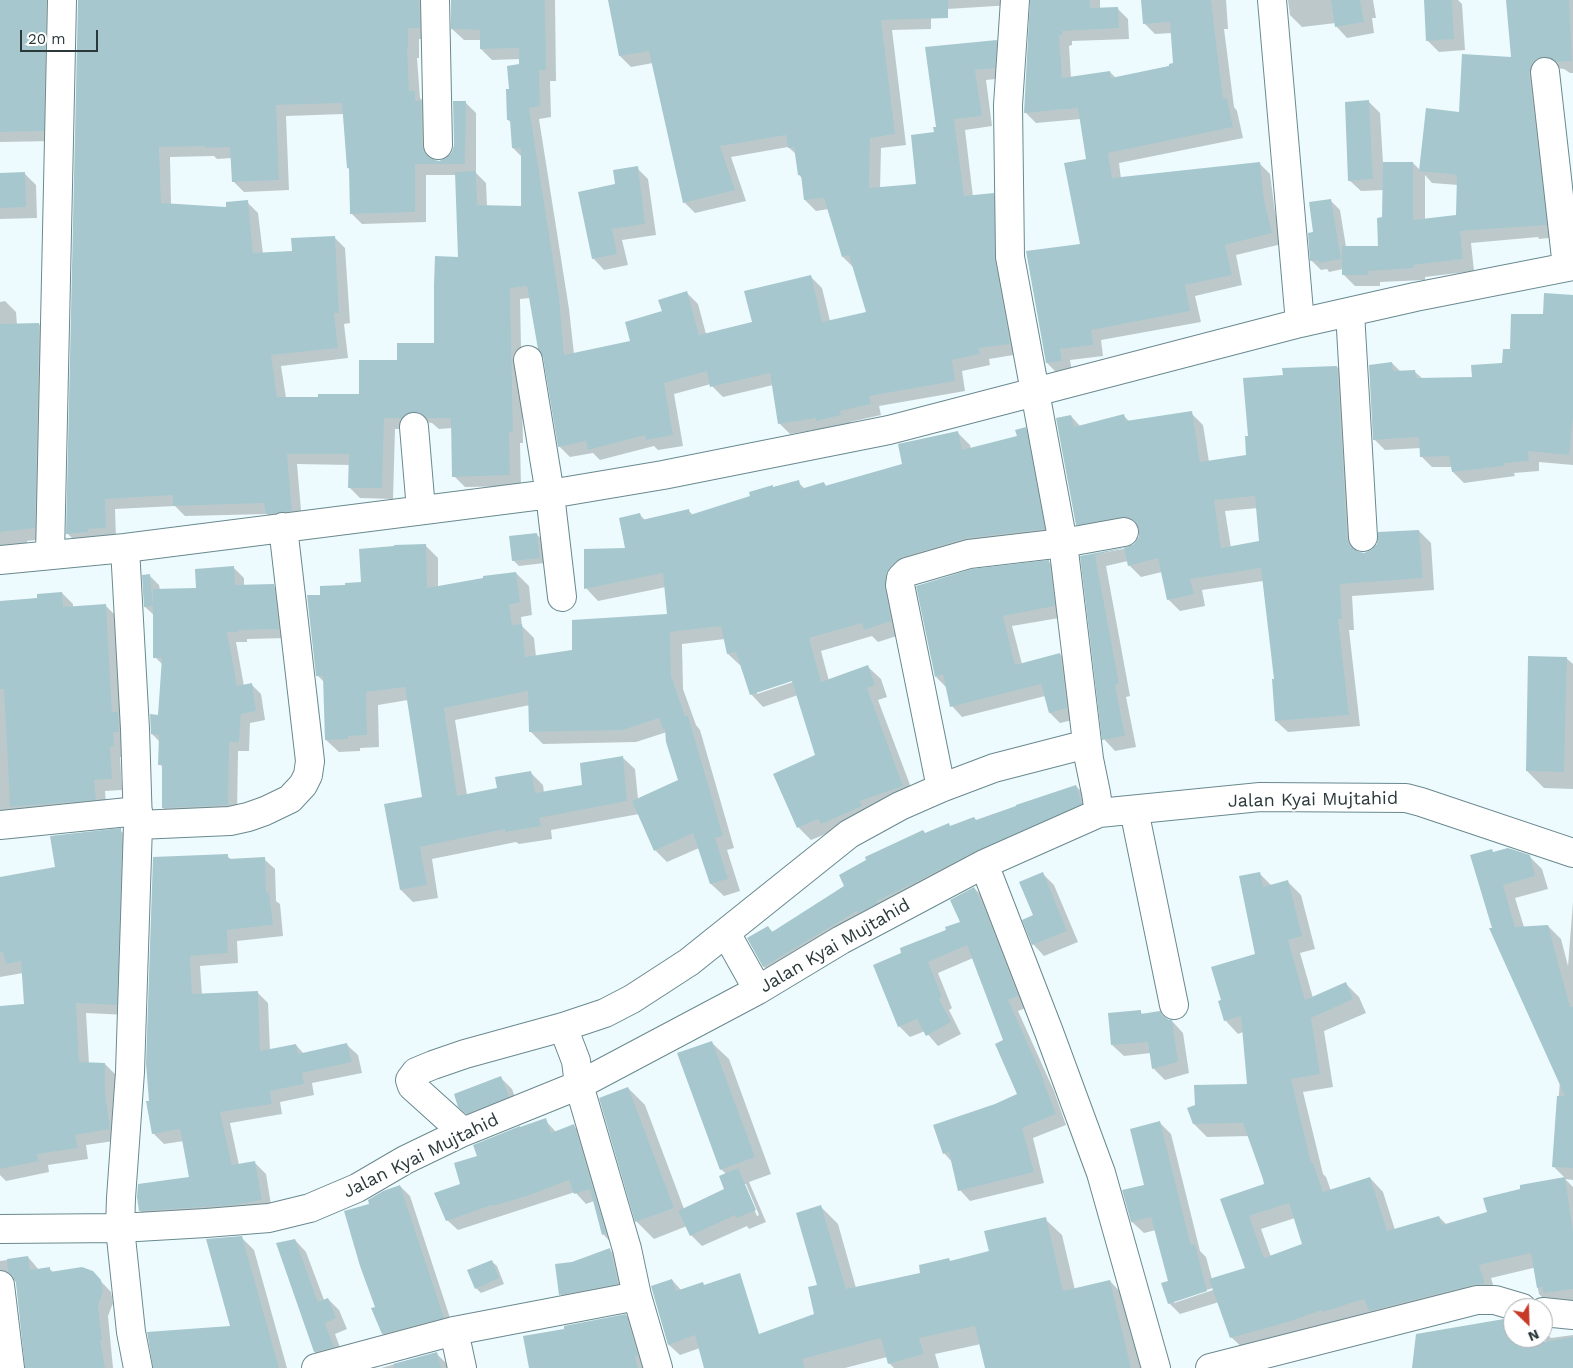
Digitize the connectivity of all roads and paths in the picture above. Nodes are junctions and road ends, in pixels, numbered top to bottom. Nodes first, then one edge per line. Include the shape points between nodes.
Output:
1 (62, 0) edge
2 (435, 0) edge
3 (1015, 0) edge
4 (1272, 0) edge
5 (1545, 72) dead end
6 (438, 145) dead end
7 (1570, 267) edge
8 (1350, 312) junction
9 (1300, 323) junction
10 (528, 360) dead end
11 (1035, 392) junction
12 (414, 427) dead end
13 (550, 494) junction
14 (421, 510) junction
15 (283, 527) junction
16 (1124, 532) dead end
17 (1363, 537) dead end
18 (1063, 543) junction
19 (125, 548) junction
20 (50, 555) junction
21 (0, 560) edge
22 (562, 597) dead end
23 (1088, 752) junction
24 (941, 788) junction
25 (1098, 803) junction
26 (1134, 810) junction
27 (138, 818) junction
28 (0, 826) edge
29 (1573, 853) edge
30 (984, 864) junction
31 (729, 938) junction
32 (754, 983) junction
33 (1174, 1005) dead end
34 (564, 1030) junction
35 (577, 1073) junction
36 (457, 1125) junction
37 (120, 1228) junction
38 (0, 1229) edge
39 (0, 1285) edge
40 (637, 1296) junction
41 (1503, 1302) edge
42 (1553, 1313) edge
43 (1573, 1314) edge
44 (454, 1331) junction
45 (10, 1368) edge
46 (138, 1368) edge
47 (316, 1368) edge
48 (462, 1368) edge
49 (658, 1368) edge
50 (1156, 1368) edge
51 (1210, 1368) edge

1 - 20 street
2 - 6 street
3 - 11 street via 1008,105 1010,257
4 - 9 street
5 - 7 street
7 - 8 street
8 - 9 street
8 - 17 street
9 - 11 street
10 - 13 street
11 - 13 street via 889,430
11 - 18 street
12 - 14 street
13 - 14 street
13 - 22 street
14 - 15 street
15 - 19 street
15 - 27 street via 310,761 308,775 290,799 248,817 230,820
16 - 18 street
18 - 23 street
18 - 24 street via 969,554 907,572 901,578
19 - 20 street
19 - 27 street
20 - 21 street
23 - 24 street via 994,768
23 - 25 street
24 - 31 street via 849,834
25 - 26 street, Jalan Kyai Mujtahid
25 - 30 street, Jalan Kyai Mujtahid
26 - 29 street, Jalan Kyai Mujtahid via 1260,797 1406,798
26 - 33 street
27 - 28 street
27 - 37 street via 130,1063
30 - 32 street, Jalan Kyai Mujtahid
30 - 50 street via 1101,1173
31 - 32 street
31 - 34 street via 632,1000
32 - 35 street, Jalan Kyai Mujtahid
34 - 35 street
34 - 36 street via 465,1054 416,1072 410,1082
35 - 36 street, Jalan Kyai Mujtahid
35 - 40 street via 627,1249
36 - 37 street, Jalan Kyai Mujtahid via 357,1188 310,1208 269,1218
37 - 38 street, Jalan Kyai Mujtahid
37 - 46 street
39 - 45 street
40 - 44 street
40 - 49 street
41 - 51 street via 1477,1300
42 - 43 street
44 - 47 street
44 - 48 street

